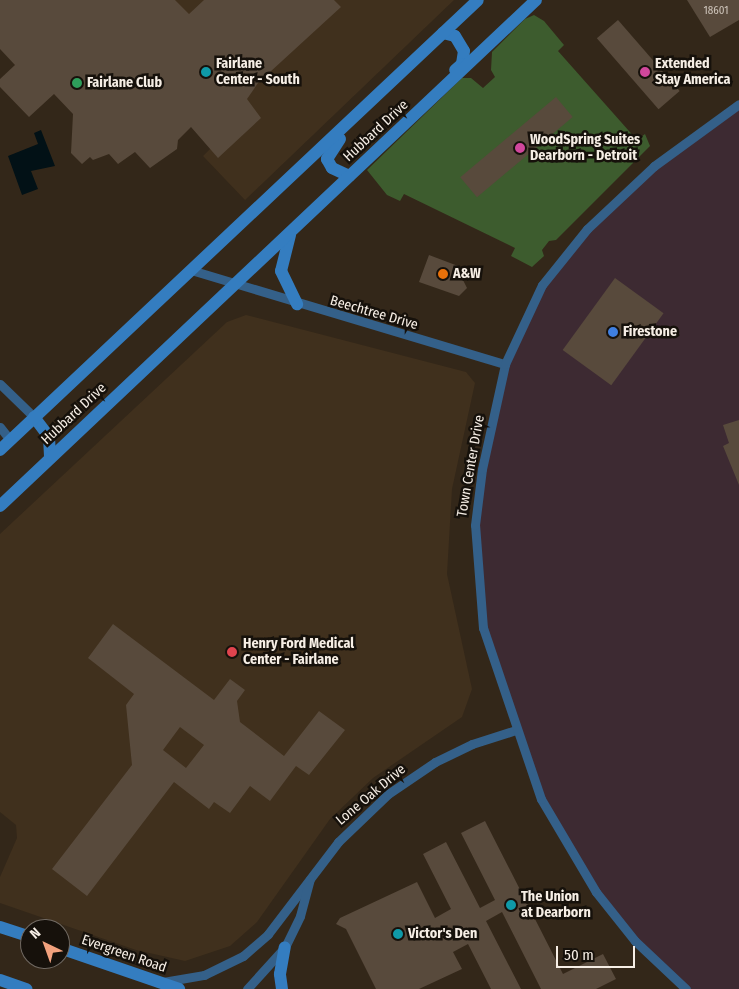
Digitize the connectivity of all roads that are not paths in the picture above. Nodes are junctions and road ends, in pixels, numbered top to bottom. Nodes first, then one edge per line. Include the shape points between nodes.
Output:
1 (478, 0) edge
2 (516, 0) edge
3 (532, 4) edge
4 (443, 33) junction
5 (394, 79) junction
6 (739, 104) edge
7 (418, 113) junction
8 (349, 176) junction
9 (295, 228) junction
10 (191, 270) junction
11 (236, 284) junction
12 (297, 304) junction
13 (505, 364) junction
14 (0, 384) edge
15 (34, 417) junction
16 (0, 427) edge
17 (10, 440) junction
18 (0, 450) edge
19 (50, 458) junction
20 (0, 506) edge
21 (516, 730) junction
22 (312, 874) junction
23 (0, 927) edge
24 (20, 934) edge
25 (285, 947) junction
26 (70, 951) edge
27 (0, 980) edge
28 (160, 982) junction
29 (26, 989) edge
30 (178, 989) edge
31 (247, 989) edge
32 (282, 989) edge
33 (686, 989) edge

1 - 4 street, Hubbard Drive
2 - 3 street
3 - 7 street, Hubbard Drive
4 - 5 street, Hubbard Drive
4 - 7 street via 455,36 462,46 462,64 428,96
5 - 8 street via 388,94 331,148 326,159 332,168
5 - 10 street, Hubbard Drive
6 - 13 street, Town Center Drive via 654,166 567,251 529,307
7 - 8 street, Hubbard Drive
8 - 9 street, Hubbard Drive
9 - 11 street, Hubbard Drive
9 - 12 street via 284,248 281,271
10 - 11 street
10 - 15 street, Hubbard Drive
11 - 12 street, Beechtree Drive
11 - 19 street, Hubbard Drive
12 - 13 street, Beechtree Drive
13 - 21 street, Town Center Drive via 478,497 474,553 483,628
14 - 15 street
15 - 17 street, Hubbard Drive
15 - 19 street via 49,437
16 - 17 street
17 - 18 street, Hubbard Drive
19 - 20 street, Hubbard Drive
21 - 22 street, Lone Oak Drive via 472,744 412,777 361,818
21 - 33 street, Town Center Drive via 539,792 577,866 635,941
22 - 25 street, Lone Oak Drive via 300,916
22 - 28 street, Lone Oak Drive via 268,934 242,956 204,975
23 - 24 street
25 - 31 street, Lone Oak Drive
25 - 32 street via 280,974
26 - 28 street, Evergreen Road
27 - 29 street
28 - 30 street, Evergreen Road

